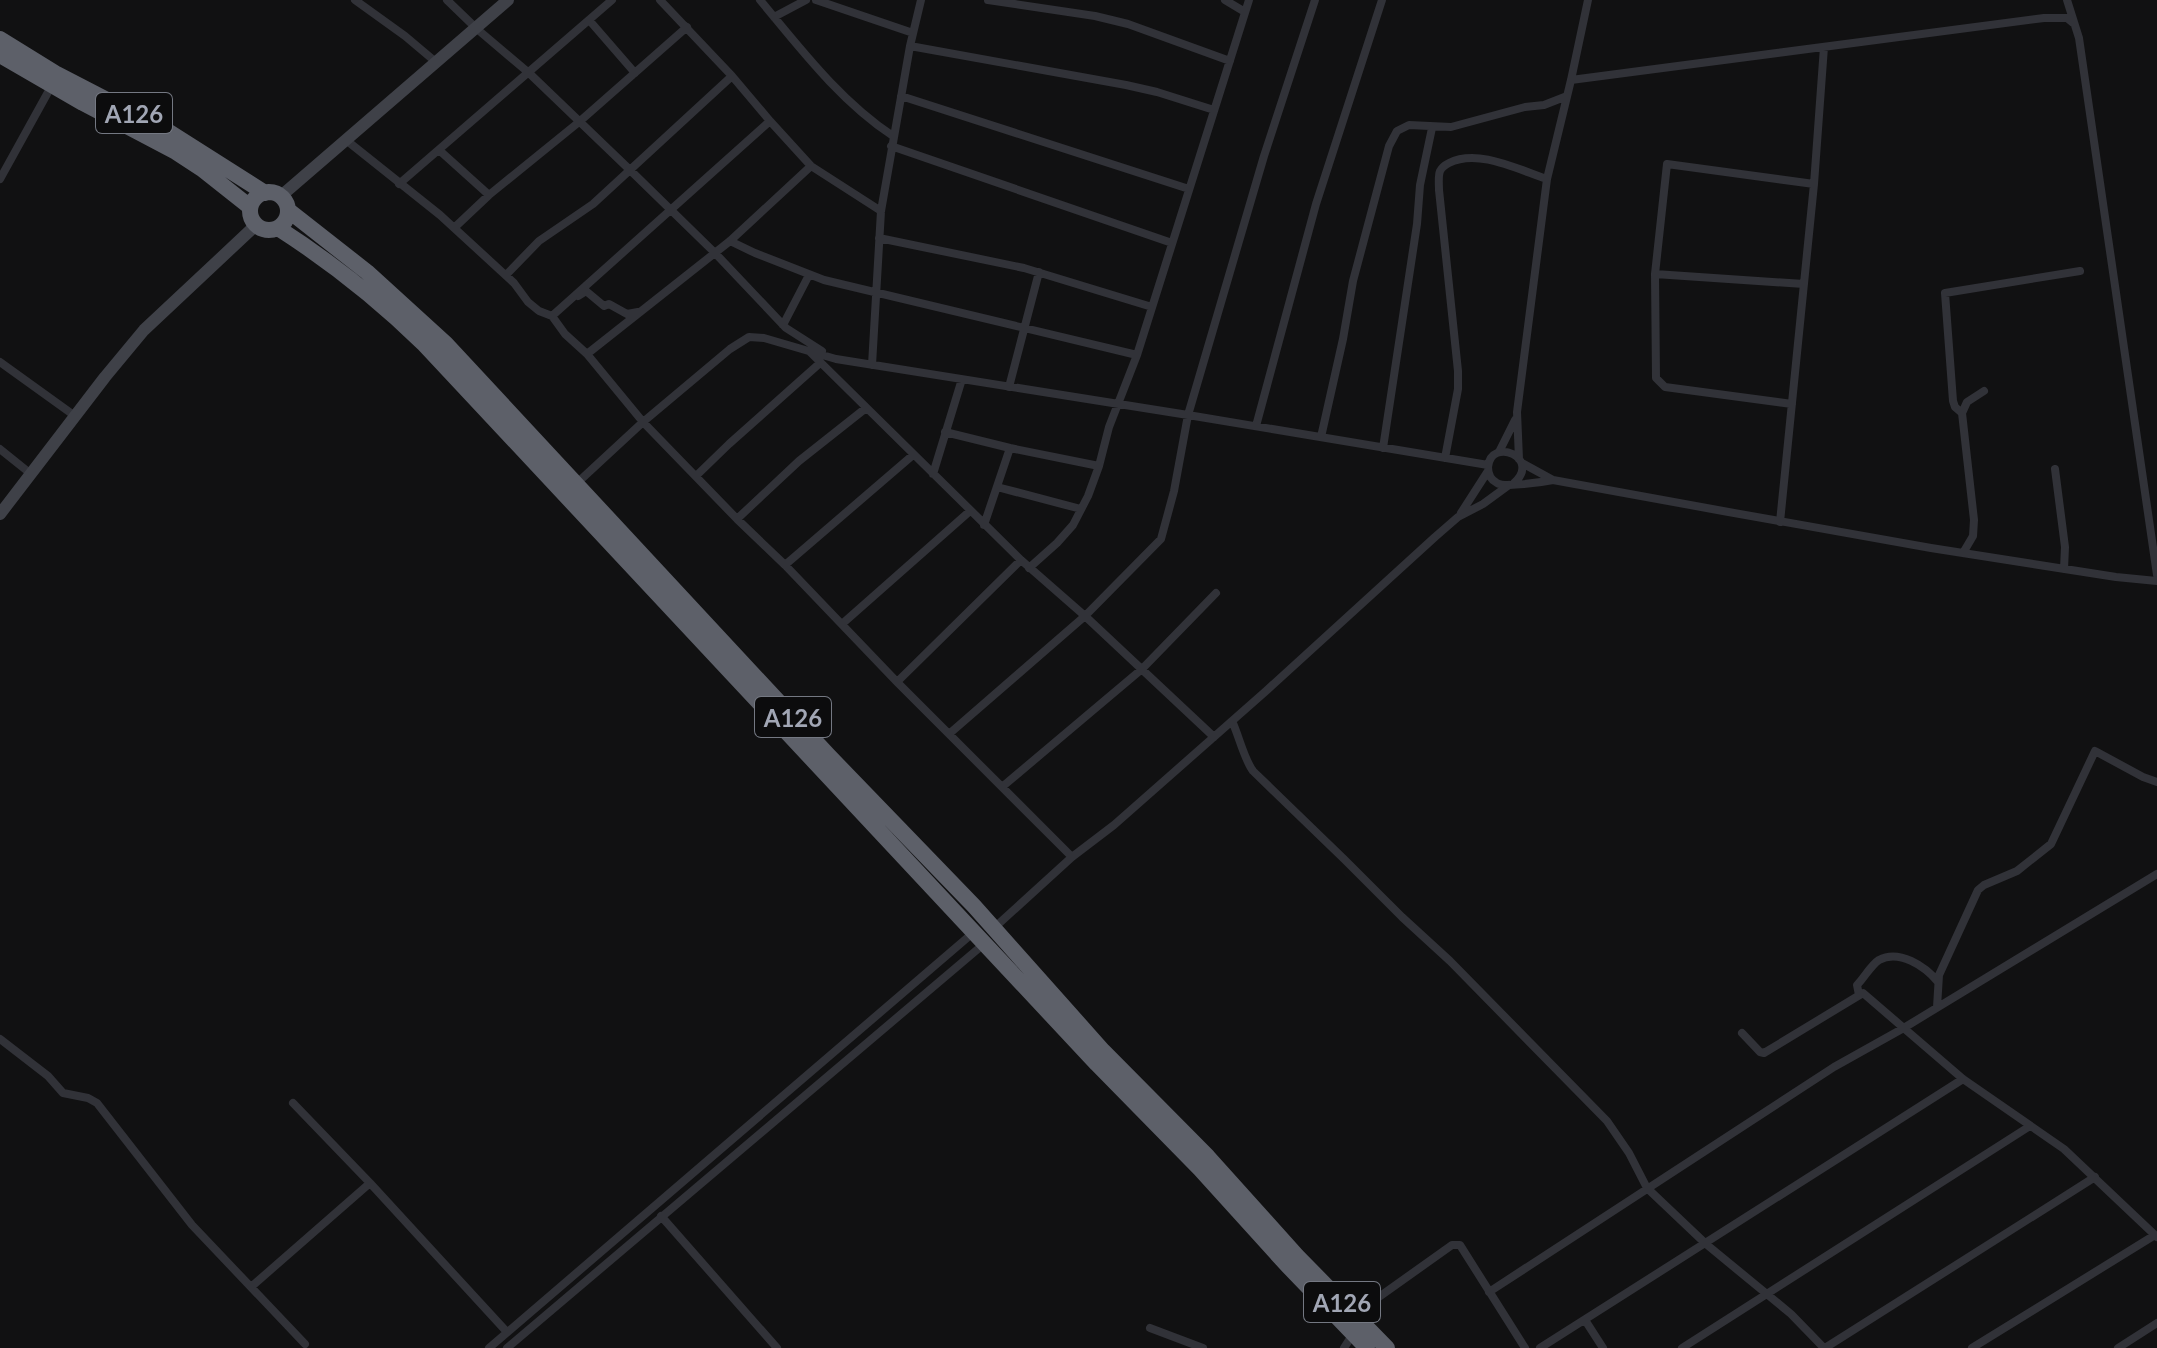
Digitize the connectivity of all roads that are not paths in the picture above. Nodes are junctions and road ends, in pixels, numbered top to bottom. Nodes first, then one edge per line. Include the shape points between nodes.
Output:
1 (355, 0) edge
2 (447, 0) edge
3 (508, 0) edge
4 (612, 0) edge
5 (660, 0) edge
6 (760, 0) edge
7 (806, 0) edge
8 (816, 0) edge
9 (921, 0) edge
10 (988, 0) edge
11 (1225, 0) edge
12 (1249, 0) edge
13 (1315, 0) edge
14 (1382, 0) edge
15 (1588, 0) edge
16 (2067, 0) edge
17 (1245, 12) junction
18 (774, 17) junction
19 (589, 20) junction
20 (2074, 23) junction
21 (687, 27) junction
22 (477, 29) junction
23 (913, 33) junction
24 (0, 39) edge
25 (910, 46) junction
26 (1824, 47) junction
27 (0, 55) edge
28 (1230, 61) junction
29 (437, 63) junction
30 (529, 73) junction
31 (635, 73) junction
32 (732, 76) junction
33 (1571, 80) junction
34 (52, 84) junction
35 (901, 96) junction
36 (1567, 96) junction
37 (1214, 110) junction
38 (770, 121) junction
39 (579, 122) junction
40 (1432, 128) junction
41 (346, 140) junction
42 (892, 141) junction
43 (439, 150) junction
44 (811, 166) junction
45 (630, 170) junction
46 (0, 179) edge
47 (1547, 179) junction
48 (399, 184) junction
49 (1814, 184) junction
50 (1189, 189) junction
51 (489, 195) junction
52 (278, 199) junction
53 (250, 207) junction
54 (672, 211) junction
55 (881, 211) junction
56 (256, 225) junction
57 (278, 228) junction
58 (454, 228) junction
59 (879, 238) junction
60 (730, 241) junction
61 (1172, 243) junction
62 (715, 253) junction
63 (2080, 271) dead end
64 (1039, 272) junction
65 (1655, 274) junction
66 (506, 275) junction
67 (809, 275) junction
68 (1804, 284) junction
69 (876, 292) junction
70 (1152, 307) junction
71 (643, 311) junction
72 (552, 316) junction
73 (783, 325) junction
74 (1025, 328) junction
75 (808, 351) junction
76 (587, 354) junction
77 (1137, 355) junction
78 (836, 359) junction
79 (0, 362) edge
80 (820, 363) junction
81 (872, 365) junction
82 (962, 379) junction
83 (1009, 387) junction
84 (1984, 391) dead end
85 (1792, 404) junction
86 (1118, 405) junction
87 (866, 408) junction
88 (1517, 412) junction
89 (1962, 413) junction
90 (1188, 415) junction
91 (75, 416) junction
92 (643, 422) junction
93 (1256, 426) junction
94 (945, 432) junction
95 (1321, 437) junction
96 (1010, 448) junction
97 (1383, 448) junction
98 (0, 449) edge
99 (1499, 452) junction
100 (913, 455) junction
101 (1445, 458) junction
102 (1520, 461) junction
103 (1099, 466) junction
104 (1488, 468) junction
105 (2055, 469) dead end
106 (31, 474) junction
107 (933, 474) junction
108 (696, 476) junction
109 (1553, 480) junction
110 (576, 484) junction
111 (1512, 484) junction
112 (997, 487) junction
113 (1081, 509) junction
114 (970, 511) junction
115 (0, 514) edge
116 (1458, 517) junction
117 (737, 519) junction
118 (1780, 522) junction
119 (984, 525) junction
120 (1963, 553) junction
121 (1021, 560) junction
122 (785, 565) junction
123 (1029, 568) junction
124 (2064, 569) junction
125 (2157, 578) edge
126 (1216, 593) dead end
127 (1085, 616) junction
128 (842, 624) junction
129 (1142, 669) junction
130 (897, 682) junction
131 (1232, 721) junction
132 (949, 734) junction
133 (1214, 737) junction
134 (2157, 782) edge
135 (1002, 787) junction
136 (1072, 857) junction
137 (2157, 874) edge
138 (994, 928) junction
139 (980, 937) junction
140 (1938, 982) junction
141 (1859, 995) junction
142 (1937, 1007) junction
143 (1902, 1029) junction
144 (1742, 1033) dead end
145 (0, 1039) edge
146 (1963, 1079) junction
147 (293, 1103) dead end
148 (2030, 1126) junction
149 (2095, 1177) junction
150 (370, 1183) junction
151 (1647, 1188) junction
152 (661, 1216) junction
153 (2156, 1236) edge
154 (1278, 1244) junction
155 (1706, 1244) junction
156 (1292, 1260) junction
157 (251, 1287) junction
158 (1489, 1292) junction
159 (1767, 1294) junction
160 (1354, 1315) junction
161 (1585, 1320) junction
162 (2157, 1323) edge
163 (1150, 1328) dead end
164 (506, 1331) junction
165 (1349, 1341) edge
166 (305, 1344) dead end
167 (489, 1348) edge
168 (507, 1348) edge
169 (777, 1348) edge
170 (1203, 1348) edge
171 (1367, 1348) edge
172 (1387, 1348) edge
173 (1525, 1348) edge
174 (1540, 1348) edge
175 (1603, 1348) edge
176 (1682, 1348) edge
177 (1825, 1348) edge
178 (1972, 1348) edge
179 (2118, 1348) edge

1 - 29 street
2 - 22 street
3 - 22 street
4 - 19 street
5 - 21 street
6 - 18 street
7 - 18 street
8 - 23 street
9 - 23 street
10 - 28 street via 1128,24
11 - 17 street
12 - 17 street
13 - 90 street
14 - 93 street via 1316,204
15 - 33 street
16 - 20 street
17 - 28 street
18 - 42 street via 831,83
19 - 30 street
19 - 31 street
20 - 26 street via 2044,18
20 - 125 street
21 - 31 street
21 - 32 street
22 - 29 street
22 - 30 street
23 - 25 street
24 - 52 highway, A126
25 - 35 street
25 - 37 street via 1126,85
26 - 33 street
26 - 49 street
27 - 34 highway, A126
28 - 37 street
29 - 41 street
30 - 39 street
30 - 43 street
31 - 39 street
32 - 38 street
32 - 45 street
33 - 36 street
34 - 46 street
34 - 53 highway, A126 via 176,152
35 - 42 street
35 - 50 street
36 - 40 street
36 - 47 street
37 - 50 street
38 - 44 street
38 - 54 street
39 - 45 street
39 - 51 street
40 - 95 street via 1409,125 1397,131 1389,146 1353,281
40 - 97 street
41 - 48 street
41 - 52 street
42 - 55 street
42 - 61 street
43 - 48 street
43 - 51 street
44 - 55 street
44 - 60 street
45 - 54 street
45 - 66 street via 593,204 539,241
47 - 88 street
47 - 101 street via 1478,158 1458,159 1440,172 1458,371
48 - 58 street
49 - 65 street via 1667,164
49 - 68 street
50 - 61 street
51 - 58 street
52 - 53 highway via 255,198
52 - 57 highway via 286,220
52 - 110 highway, A126 via 419,319
53 - 56 highway
54 - 62 street
54 - 72 street
55 - 59 street
56 - 57 highway, A126
56 - 91 street via 144,330
57 - 139 highway, A126 via 363,287 424,344
58 - 66 street
59 - 64 street
59 - 69 street
60 - 62 street
60 - 67 street
61 - 70 street
62 - 71 street
62 - 73 street
63 - 89 street via 1945,293 1953,401
64 - 70 street
64 - 74 street
65 - 68 street
65 - 85 street via 1656,378 1665,387
66 - 72 street via 528,302
67 - 69 street
67 - 73 street
68 - 85 street
69 - 74 street
69 - 81 street
70 - 77 street
71 - 72 street via 627,314 604,306 586,291
71 - 76 street
72 - 76 street
73 - 78 street
74 - 77 street
74 - 83 street
75 - 78 street
75 - 80 street
75 - 92 street via 749,337
76 - 92 street
77 - 86 street
78 - 81 street
79 - 91 street
80 - 87 street
80 - 108 street
81 - 82 street
82 - 83 street
82 - 94 street
83 - 86 street
84 - 89 street via 1967,402
85 - 118 street
86 - 90 street
86 - 103 street
87 - 100 street
87 - 117 street
88 - 99 street
88 - 102 street
89 - 120 street via 1974,520 1973,536
90 - 93 street
90 - 127 street via 1161,539
91 - 106 street
92 - 108 street
92 - 110 street
93 - 95 street
94 - 96 street
94 - 107 street
95 - 97 street
96 - 103 street
96 - 112 street
97 - 101 street
98 - 106 street
99 - 102 street via 1511,452
99 - 104 street
100 - 107 street
100 - 122 street
101 - 104 street
102 - 109 street
102 - 111 street via 1522,474
103 - 113 street
104 - 111 street via 1497,484
104 - 116 street
105 - 124 street
106 - 115 street
107 - 114 street
108 - 117 street
109 - 111 street
109 - 118 street
110 - 138 highway, A126
111 - 116 street
112 - 113 street
112 - 119 street
113 - 123 street via 1073,525
114 - 119 street
114 - 128 street
116 - 131 street
117 - 122 street
118 - 120 street
119 - 121 street
120 - 124 street
121 - 123 street
121 - 130 street
122 - 128 street
123 - 127 street
124 - 125 street
126 - 129 street
127 - 129 street
127 - 132 street
128 - 130 street
129 - 133 street
129 - 135 street
130 - 132 street
131 - 133 street
131 - 151 street via 1253,771 1607,1121
132 - 135 street
133 - 136 street
134 - 140 street via 2095,751 2051,844 2017,871 1978,890
135 - 136 street
136 - 138 street
137 - 142 street
138 - 154 highway, A126 via 1103,1051 1193,1141
139 - 152 street
139 - 154 highway, A126 via 1097,1064
139 - 164 street
140 - 141 street via 1894,955 1878,961 1857,985
140 - 142 street
141 - 143 street via 1863,993
141 - 144 street via 1764,1053
142 - 143 street
143 - 146 street
143 - 151 street
145 - 157 street via 63,1093 97,1103 192,1225
146 - 148 street
146 - 155 street
147 - 150 street
148 - 149 street
148 - 159 street
149 - 153 street
149 - 177 street
150 - 157 street
150 - 164 street
151 - 155 street
151 - 158 street
152 - 168 street
152 - 169 street
153 - 178 street
154 - 156 highway, A126
155 - 159 street
155 - 161 street
156 - 160 highway, A126
156 - 165 highway, A126
157 - 166 street
158 - 160 street via 1460,1245 1452,1245
158 - 173 street
159 - 176 street
159 - 177 street
160 - 172 highway, A126
161 - 174 street
161 - 175 street
162 - 179 street
163 - 170 street
164 - 167 street
165 - 171 highway, A126

